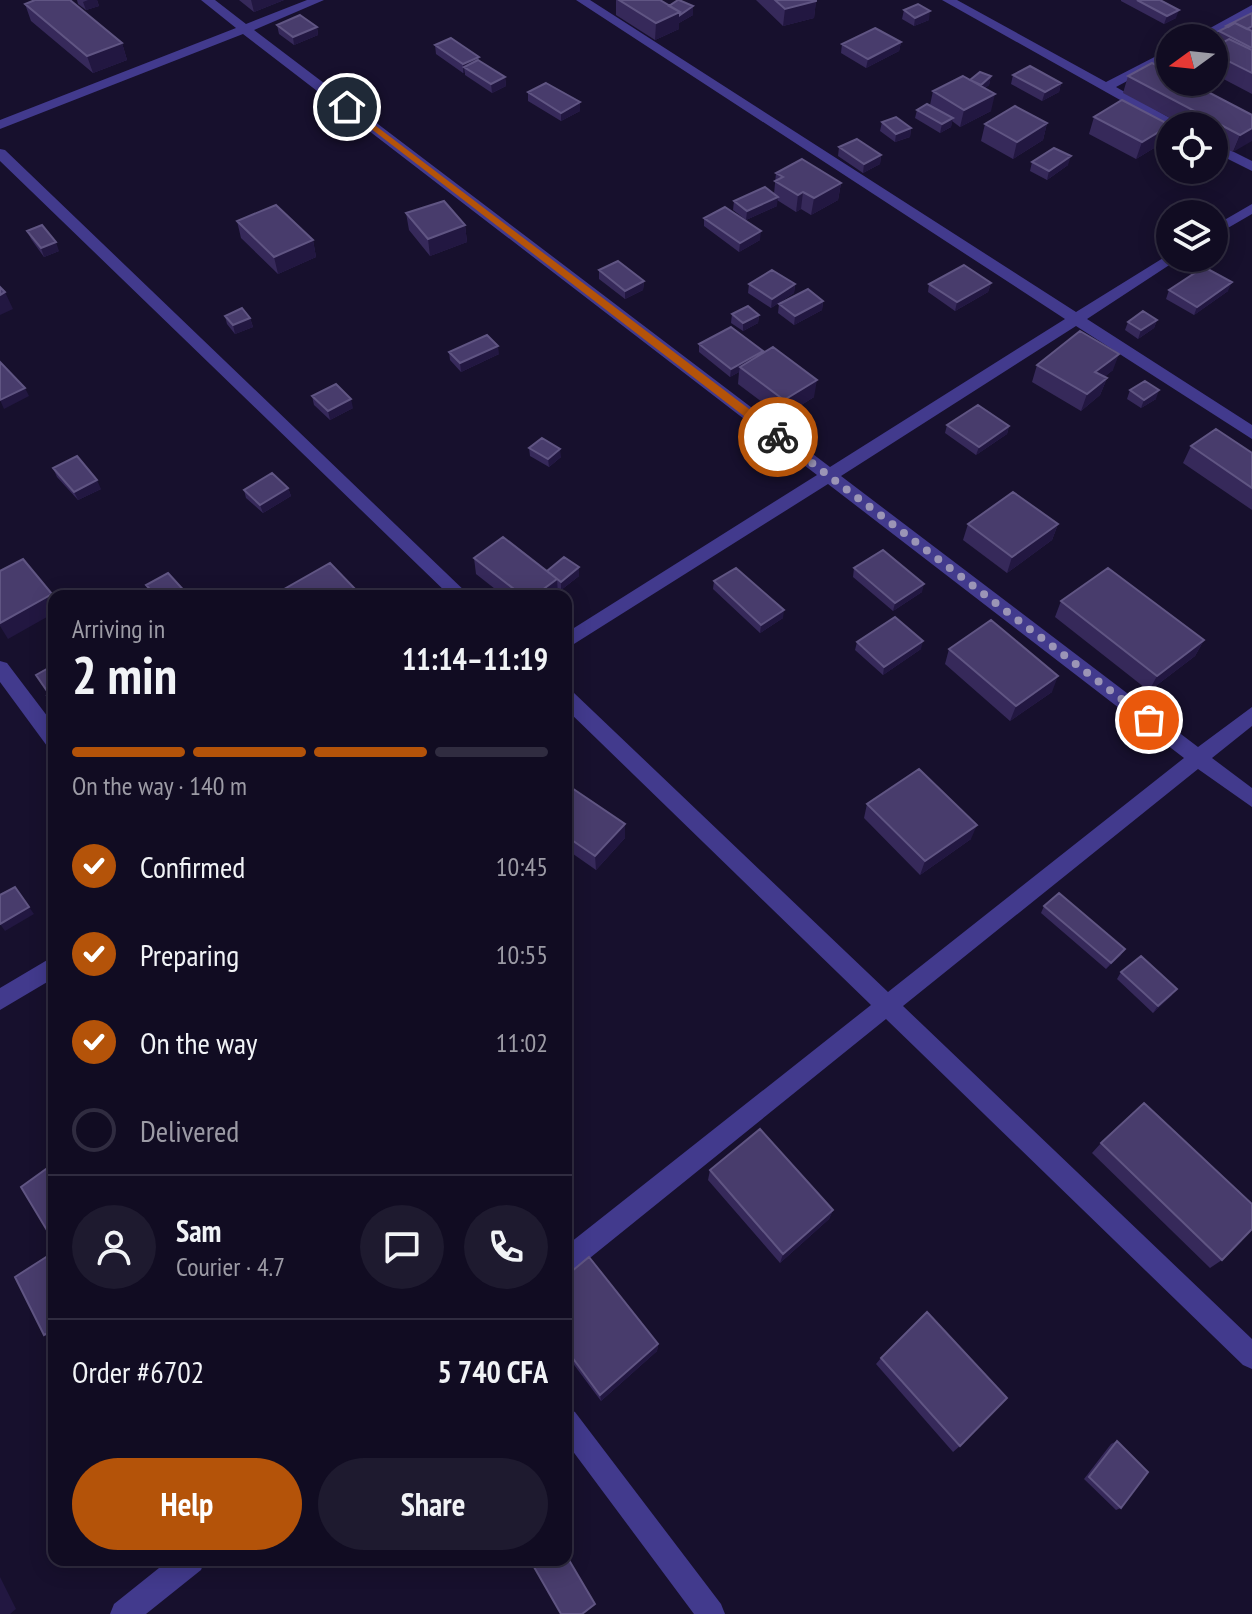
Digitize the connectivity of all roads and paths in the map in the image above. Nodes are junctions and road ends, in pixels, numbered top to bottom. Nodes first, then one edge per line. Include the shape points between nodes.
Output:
1 (207, 0) edge
2 (318, 0) edge
3 (582, 0) edge
4 (948, 0) edge
5 (1252, 9) edge
6 (1224, 24) edge
7 (245, 29) junction
8 (1156, 60) edge
9 (1106, 87) junction
10 (1156, 114) edge
11 (0, 125) edge
12 (0, 153) edge
13 (1228, 154) edge
14 (1252, 167) edge
15 (1252, 208) edge
16 (1228, 223) edge
17 (1156, 269) edge
18 (1076, 319) junction
19 (1252, 433) edge
20 (829, 476) junction
21 (455, 590) edge
22 (572, 638) edge
23 (0, 668) edge
24 (572, 703) edge
25 (1252, 715) edge
26 (48, 732) edge
27 (1198, 758) junction
28 (1252, 799) edge
29 (48, 970) edge
30 (0, 1000) edge
31 (887, 1005) junction
32 (572, 1256) edge
33 (1252, 1356) edge
34 (572, 1429) edge
35 (184, 1566) edge
36 (124, 1614) edge
37 (711, 1614) edge

1 - 7 street
2 - 7 street
3 - 18 street
4 - 9 street
5 - 6 street
7 - 11 street
7 - 20 street
8 - 9 street
9 - 10 street
12 - 21 street
13 - 14 street
15 - 16 street
17 - 18 street
18 - 19 street
18 - 20 street
20 - 22 street
20 - 27 street
23 - 26 street
24 - 31 street
25 - 27 street
27 - 28 street
27 - 31 street
29 - 30 street
31 - 32 street
31 - 33 street
34 - 37 street
35 - 36 street

